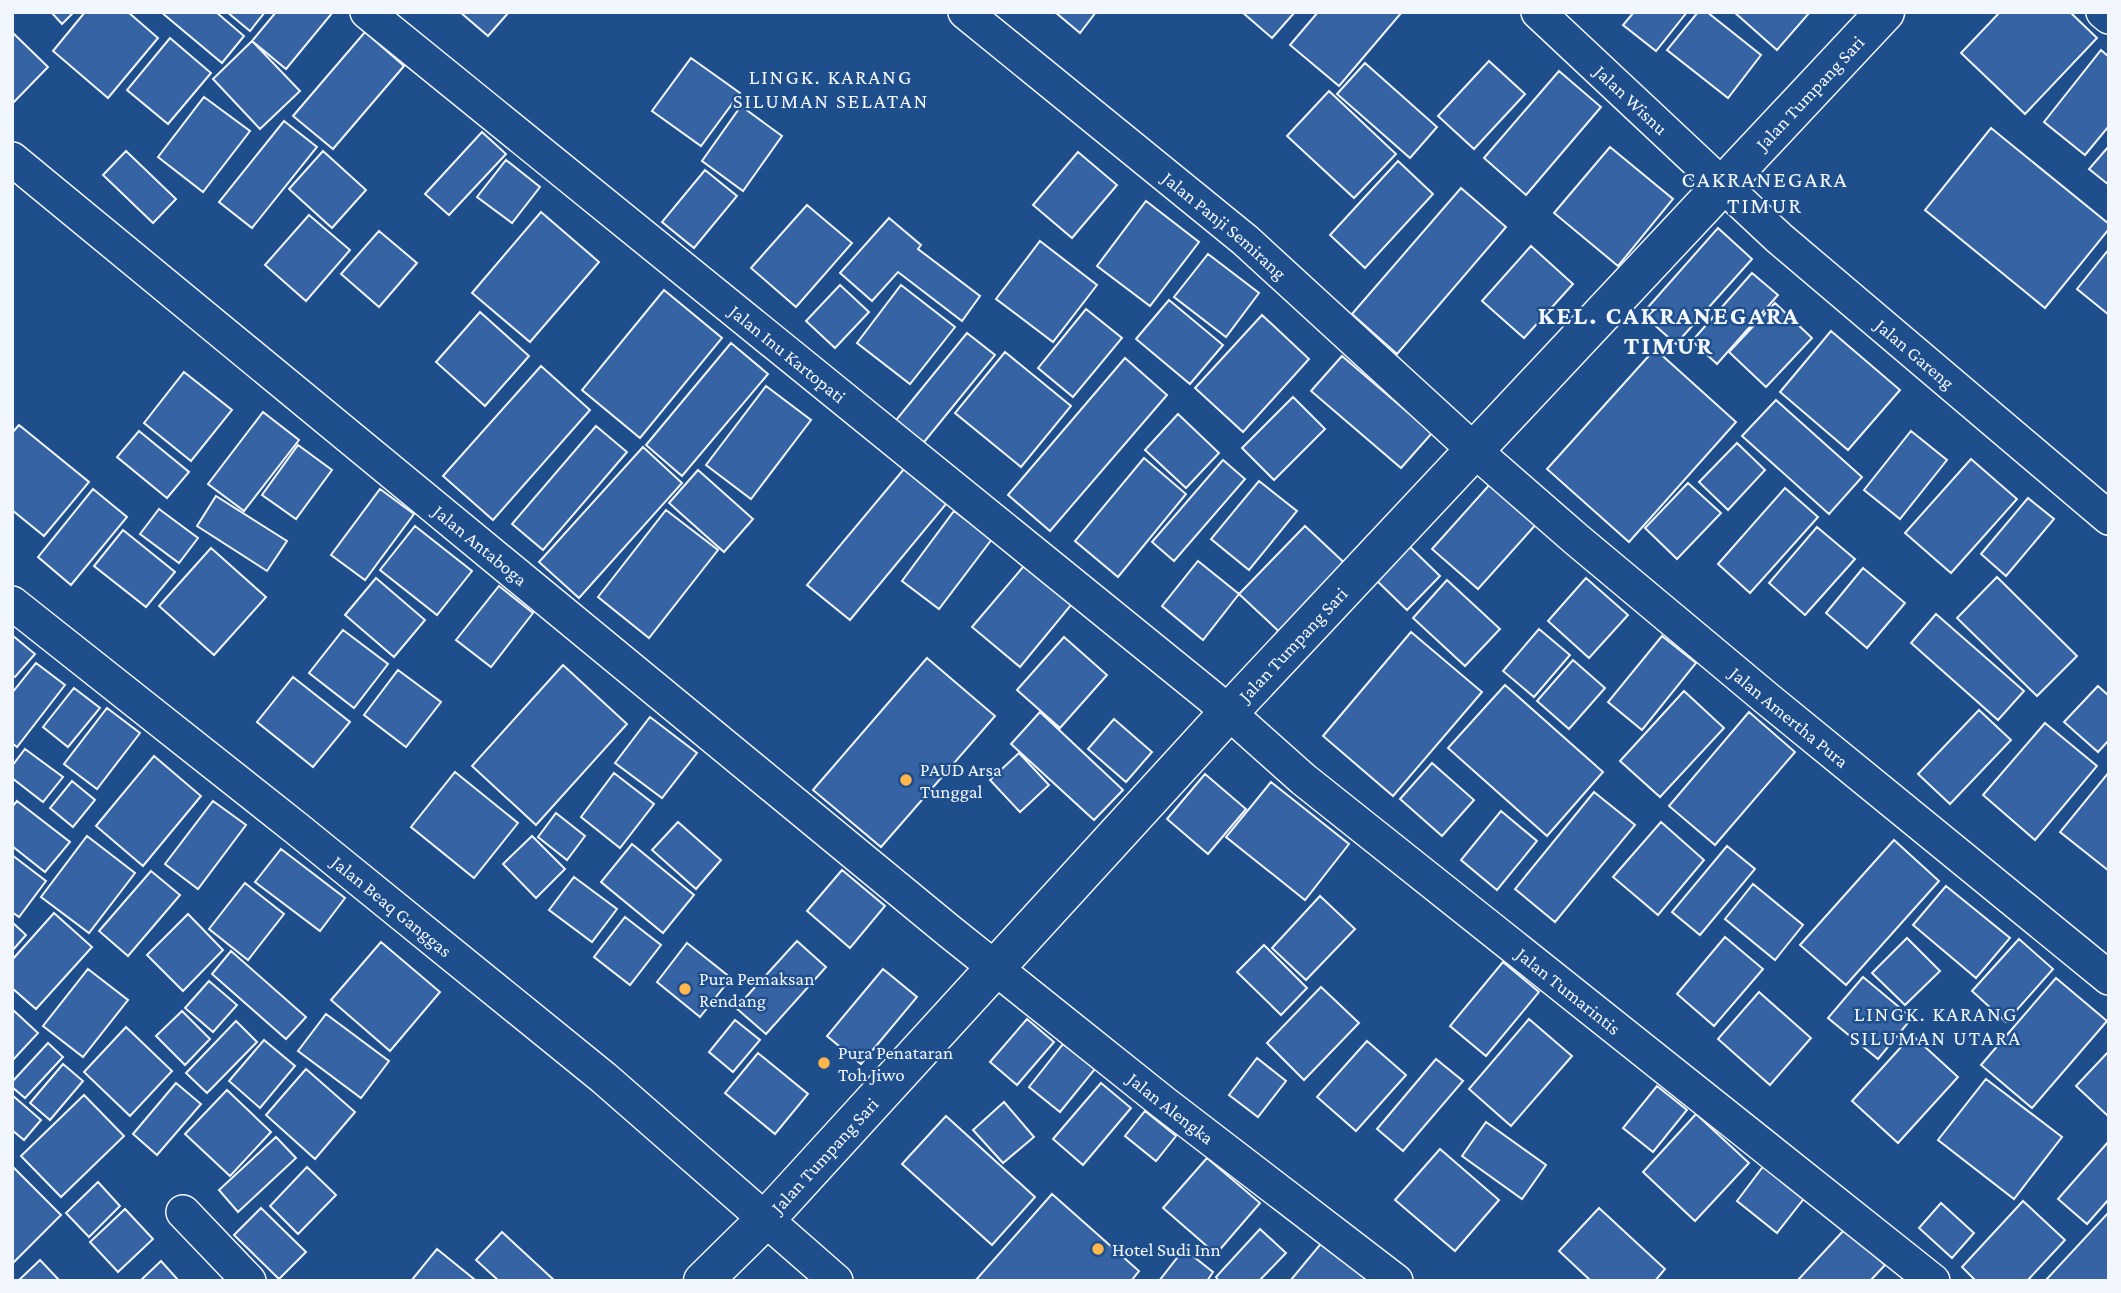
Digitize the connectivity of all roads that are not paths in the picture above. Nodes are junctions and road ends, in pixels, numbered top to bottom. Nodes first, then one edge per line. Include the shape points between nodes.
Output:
1 (367, 12) edge
2 (965, 12) edge
3 (1538, 12) edge
4 (1885, 12) edge
5 (2103, 12) edge
6 (2109, 17) edge
7 (12, 159) edge
8 (1724, 187) junction
9 (1474, 450) junction
10 (2109, 518) edge
11 (12, 603) edge
12 (1220, 705) junction
13 (949, 931) joint
14 (996, 968) junction
15 (2109, 978) edge
16 (183, 1212) dead end
17 (765, 1220) junction
18 (249, 1281) edge
19 (703, 1281) edge
20 (836, 1281) edge
21 (1396, 1281) edge
22 (1933, 1281) edge

1 - 12 street, Jalan Inu Kartopati
2 - 9 street, Jalan Panji Semirang via 1245,240
3 - 8 street, Jalan Wisnu
4 - 8 main road, Jalan Tumpang Sari
5 - 6 street
7 - 13 street, Jalan Antaboga
8 - 9 main road, Jalan Tumpang Sari
8 - 10 street, Jalan Gareng
9 - 12 main road, Jalan Tumpang Sari
9 - 15 street, Jalan Amertha Pura via 1765,697
11 - 17 street, Jalan Beaq Ganggas via 604,1078
12 - 14 main road, Jalan Tumpang Sari
12 - 22 street, Jalan Tumarintis via 1303,779
13 - 14 street, Jalan Alengka
14 - 17 main road, Jalan Tumpang Sari
14 - 21 street, Jalan Alengka
16 - 18 street
17 - 19 main road, Jalan Tumpang Sari
17 - 20 street, Jalan Beaq Ganggas

